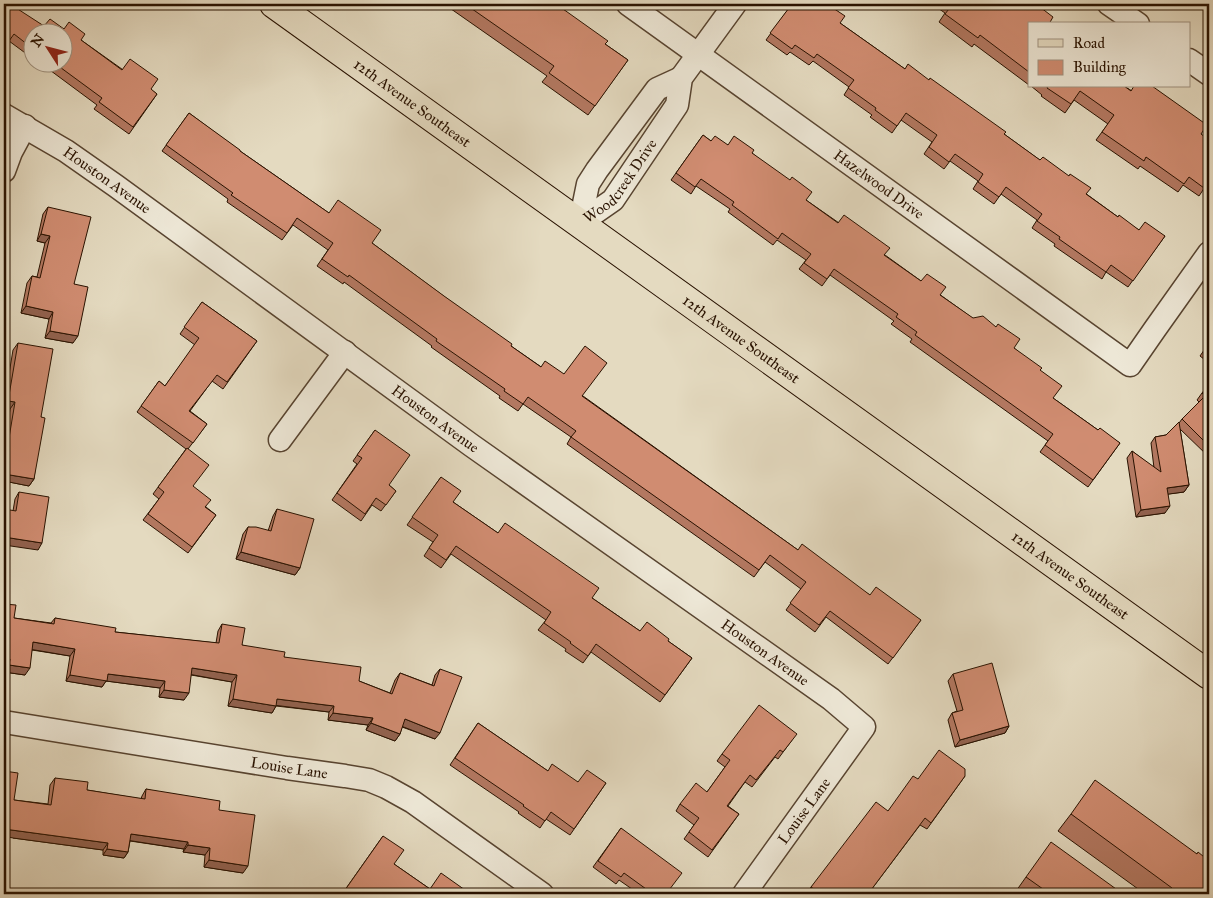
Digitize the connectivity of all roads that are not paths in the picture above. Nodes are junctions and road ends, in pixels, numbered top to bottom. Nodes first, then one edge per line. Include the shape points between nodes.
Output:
1 (274, 4) edge
2 (628, 4) edge
3 (735, 4) edge
4 (1109, 4) edge
5 (1135, 22) edge
6 (698, 55) junction
7 (1190, 61) edge
8 (1209, 74) edge
9 (681, 78) junction
10 (4, 115) edge
11 (25, 126) junction
12 (4, 170) edge
13 (580, 223) junction
14 (1209, 253) edge
15 (345, 352) junction
16 (280, 440) dead end
17 (1209, 674) edge
18 (4, 722) edge
19 (864, 727) joint
20 (542, 894) edge
21 (744, 894) edge

1 - 13 main road, 12th Avenue Southeast
2 - 6 street, Hazelwood Drive
3 - 6 street, Woodcreek Drive
4 - 5 street
6 - 9 street, Woodcreek Drive
6 - 14 street, Hazelwood Drive via 1130,365
7 - 8 street
9 - 13 street, Woodcreek Drive via 677,105 623,186 613,200
9 - 13 street, Woodcreek Drive via 656,89 588,184
10 - 11 street, Houston Avenue
11 - 12 street
11 - 15 street, Houston Avenue via 66,150
13 - 17 main road, 12th Avenue Southeast
15 - 16 street
15 - 19 street, Houston Avenue via 831,699
18 - 20 street, Louise Lane via 369,780 413,802
19 - 21 street, Louise Lane

